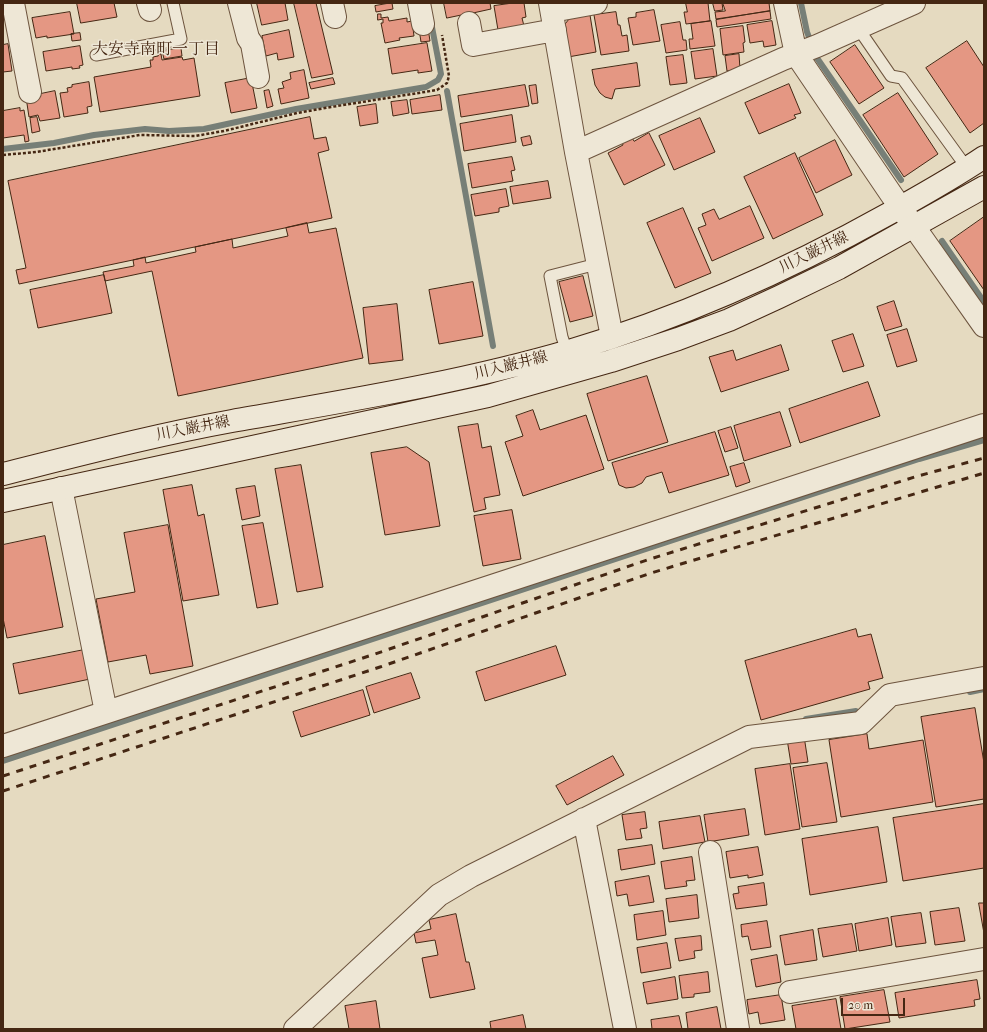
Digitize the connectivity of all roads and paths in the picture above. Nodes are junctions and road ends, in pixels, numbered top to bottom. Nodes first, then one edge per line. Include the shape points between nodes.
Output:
1 (13, 3) edge
2 (173, 3) edge
3 (240, 3) edge
4 (419, 3) edge
5 (596, 3) edge
6 (786, 3) edge
7 (914, 3) edge
8 (553, 15) edge
9 (469, 23) dead end
10 (858, 28) junction
11 (432, 29) joint
12 (808, 49) junction
13 (96, 56) dead end
14 (258, 77) dead end
15 (30, 92) dead end
16 (576, 152) junction
17 (3, 155) edge
18 (976, 163) edge
19 (984, 187) edge
20 (900, 207) junction
21 (915, 227) junction
22 (597, 264) junction
23 (984, 326) edge
24 (612, 337) junction
25 (568, 351) junction
26 (984, 425) edge
27 (3, 474) edge
28 (61, 488) junction
29 (3, 501) edge
30 (984, 678) edge
31 (106, 712) junction
32 (3, 746) edge
33 (584, 819) junction
34 (710, 852) dead end
35 (984, 959) edge
36 (790, 992) dead end
37 (295, 1029) edge
38 (625, 1029) edge
39 (738, 1029) edge

1 - 15 street
2 - 13 lane via 181,39
3 - 14 street
4 - 11 street
5 - 8 street
6 - 12 street
7 - 10 street
8 - 9 street via 472,45
8 - 16 street
10 - 12 street
10 - 18 lane via 891,76 902,78
11 - 17 path via 449,76 448,83 437,90 297,113 195,136 140,135
12 - 16 street
12 - 20 street
16 - 22 street
18 - 20 street, 川入巌井線
19 - 21 street, 川入巌井線
20 - 21 street
20 - 24 street, 川入巌井線 via 824,249 715,300
21 - 23 street
21 - 28 street, 川入巌井線 via 839,268 729,320 576,372 488,396
22 - 24 street
22 - 25 lane via 550,276 562,337
24 - 25 street, 川入巌井線
25 - 27 street, 川入巌井線 via 481,374 163,435
26 - 31 street
28 - 29 street, 川入巌井線
28 - 31 street
30 - 33 street via 890,695 861,723 749,737
31 - 32 street
33 - 37 street via 439,895
33 - 38 street
34 - 39 street
35 - 36 street

